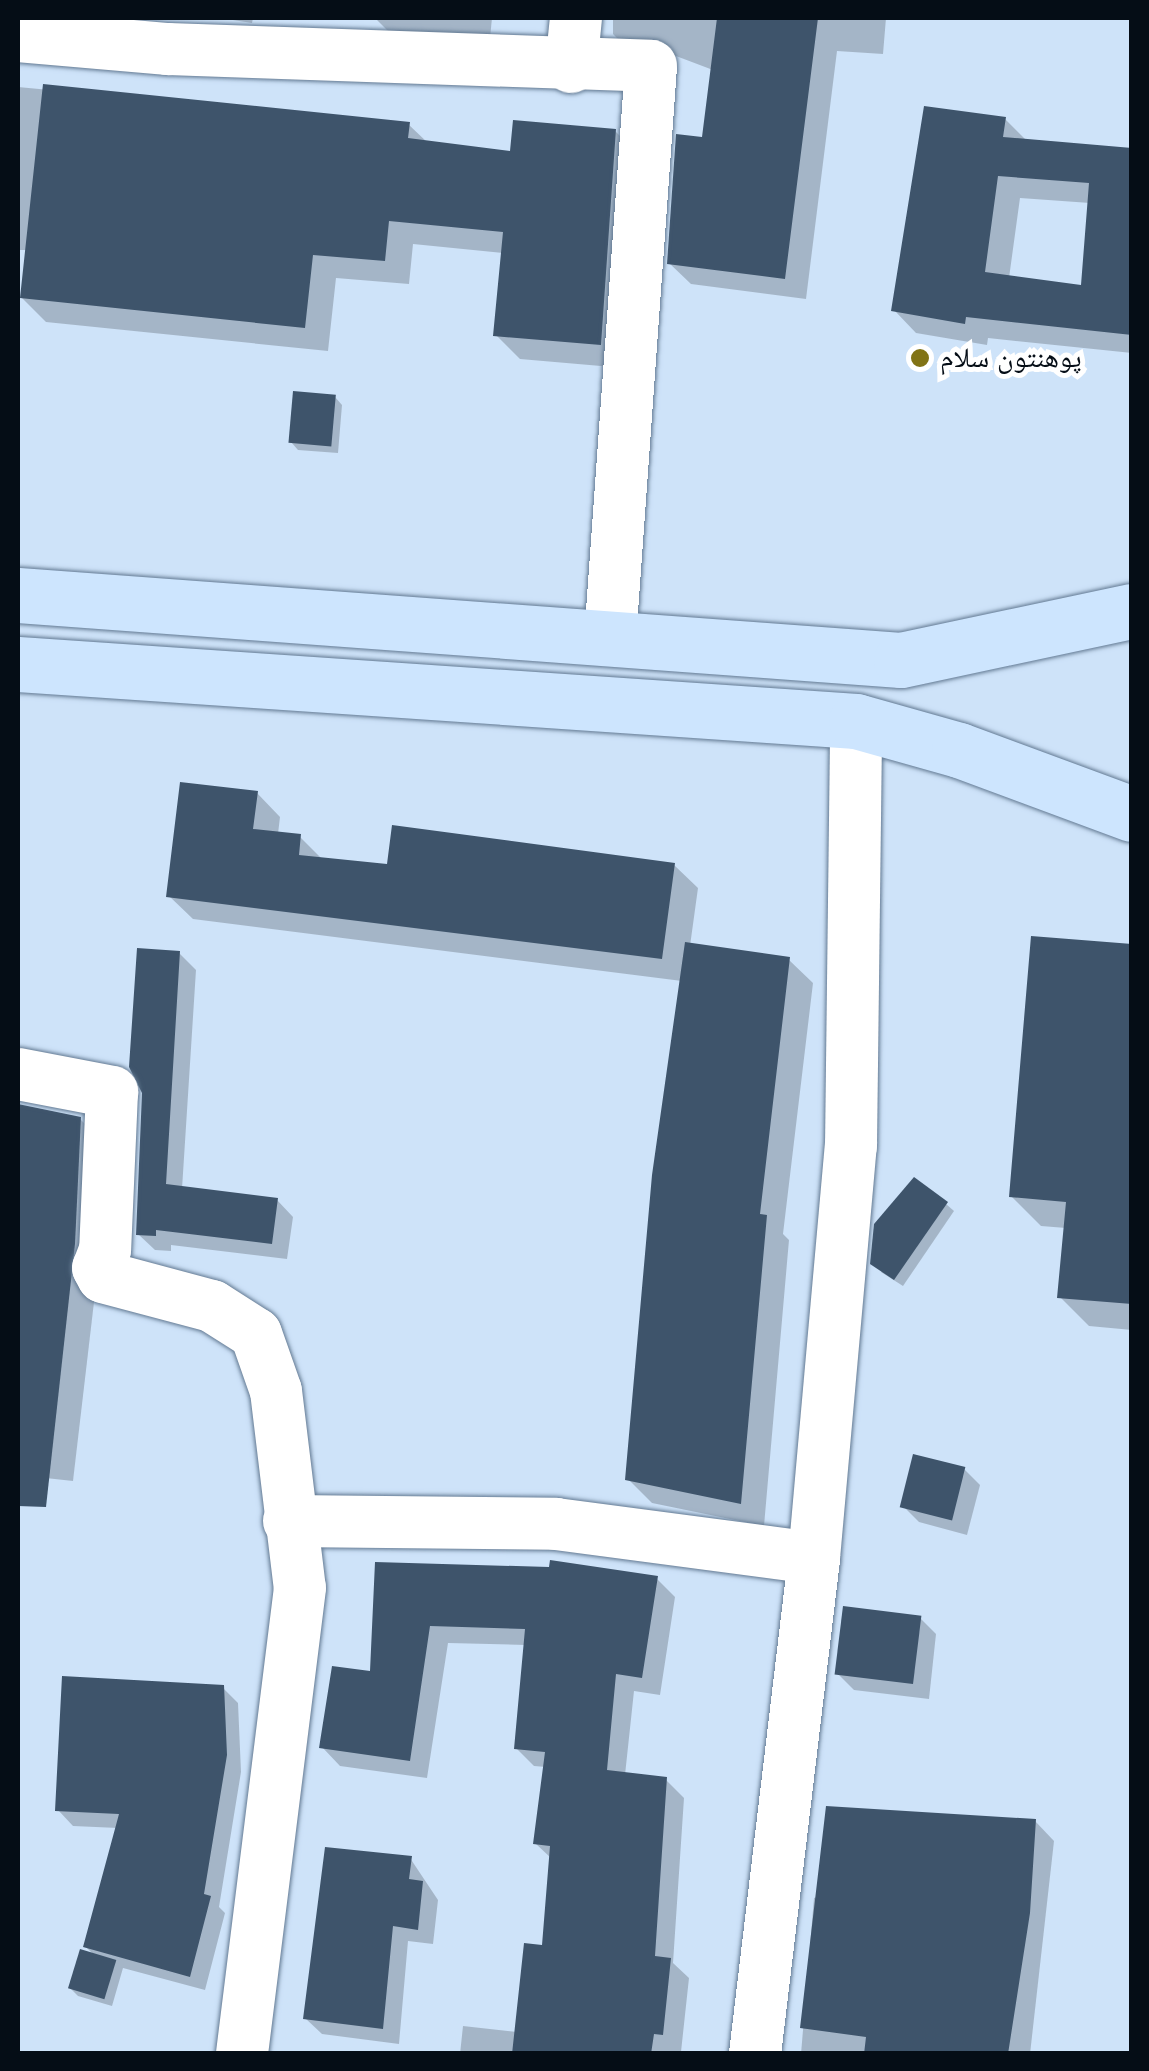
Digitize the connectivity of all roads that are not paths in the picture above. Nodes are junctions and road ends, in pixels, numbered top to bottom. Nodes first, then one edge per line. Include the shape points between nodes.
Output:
1 (170, 33) edge
2 (18, 36) edge
3 (573, 42) edge
4 (18, 596) edge
5 (1132, 611) edge
6 (610, 639) junction
7 (18, 664) edge
8 (856, 721) junction
9 (1132, 814) edge
10 (18, 1074) edge
11 (290, 1521) junction
12 (814, 1558) junction
13 (242, 2054) edge
14 (755, 2054) edge

1 - 2 street
1 - 3 street
3 - 6 street via 651,66
4 - 6 main road
5 - 6 main road via 901,660
7 - 8 main road
8 - 9 main road via 959,750
8 - 12 street via 852,1146
10 - 11 street via 112,1092 105,1250 98,1268 104,1278 212,1306 256,1334 276,1391
11 - 12 street via 556,1524
11 - 13 street via 300,1588
12 - 14 street

